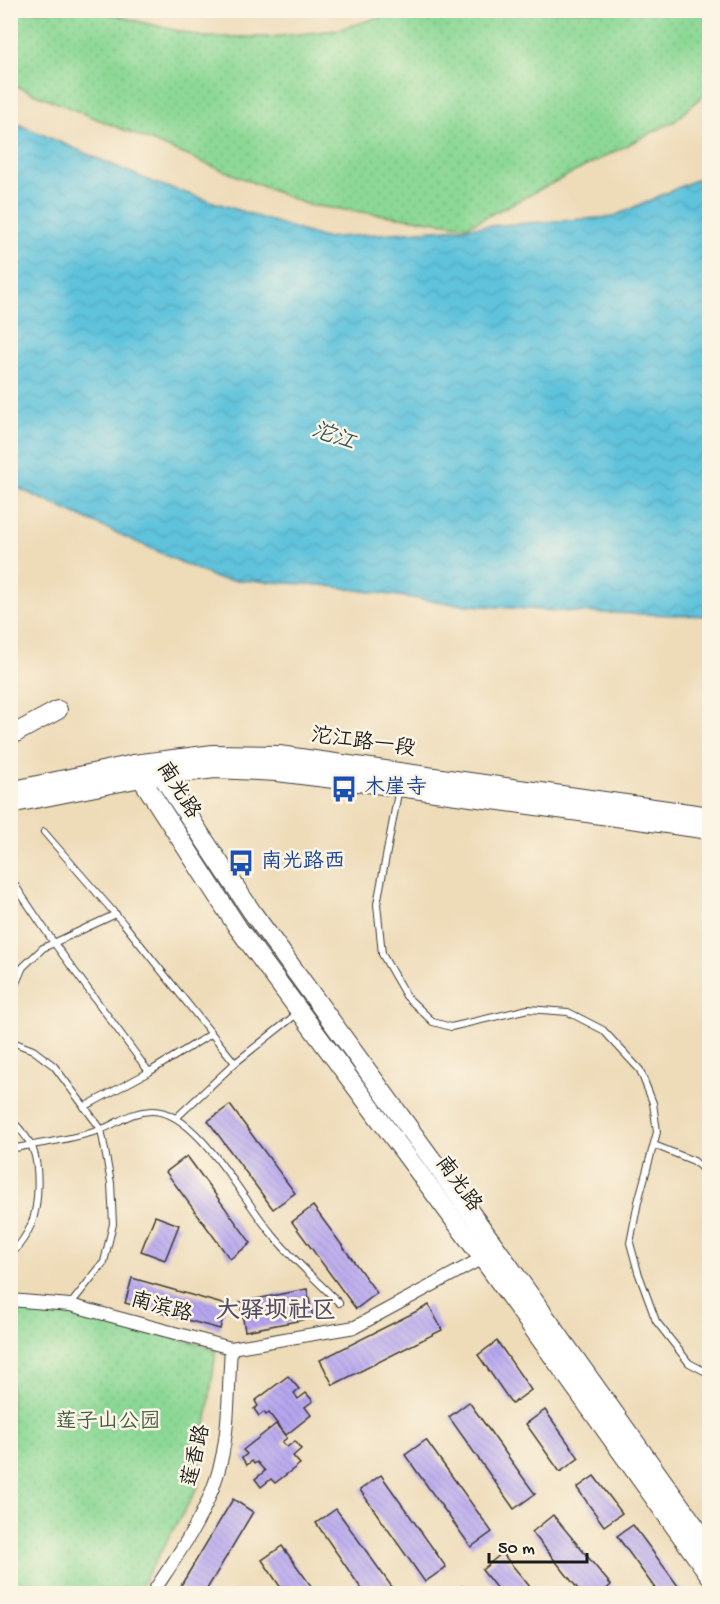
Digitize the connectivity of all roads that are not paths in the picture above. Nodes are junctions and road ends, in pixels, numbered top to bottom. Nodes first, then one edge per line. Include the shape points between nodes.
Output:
1 (58, 710) dead end
2 (10, 736) edge
3 (137, 771) junction
4 (162, 776) junction
5 (402, 779) junction
6 (11, 794) edge
7 (710, 816) edge
8 (710, 830) edge
9 (44, 832) dead end
10 (10, 878) edge
11 (116, 914) junction
12 (54, 943) junction
13 (11, 996) edge
14 (300, 1011) junction
15 (212, 1034) junction
16 (10, 1041) edge
17 (235, 1063) junction
18 (149, 1072) junction
19 (84, 1107) junction
20 (10, 1118) edge
21 (176, 1118) junction
22 (101, 1129) junction
23 (31, 1145) junction
24 (654, 1145) junction
25 (10, 1149) edge
26 (710, 1176) edge
27 (490, 1254) junction
28 (10, 1256) edge
29 (10, 1300) edge
30 (339, 1303) dead end
31 (70, 1305) junction
32 (231, 1348) junction
33 (710, 1374) edge
34 (710, 1547) edge
35 (710, 1576) edge
36 (152, 1593) edge

1 - 2 main road
3 - 4 main road, 南光路
3 - 5 main road, 沱江路一段 via 213,754 279,755
3 - 6 main road, 沱江路一段
3 - 14 main road, 南光路 via 238,928
4 - 5 main road, 沱江路一段 via 215,769
4 - 27 main road, 南光路
5 - 7 main road, 沱江路一段
5 - 8 main road, 沱江路一段
5 - 24 lane via 377,904 382,954 406,996 434,1022 451,1027 528,1009 568,1012 603,1030 640,1070 653,1103 657,1132
9 - 11 lane
10 - 12 lane
11 - 12 lane
11 - 15 lane
12 - 13 lane via 42,948 23,967
12 - 18 lane
14 - 17 lane
14 - 27 main road, 南光路
15 - 17 lane
15 - 18 lane
16 - 19 lane via 33,1050 54,1066
17 - 21 lane
18 - 19 lane
19 - 22 lane
20 - 23 lane
21 - 22 lane via 153,1111 126,1115
21 - 30 lane via 203,1140 271,1234
22 - 23 lane
22 - 31 lane via 111,1183 113,1224 104,1262
23 - 25 lane
23 - 28 lane via 37,1168 32,1223
24 - 26 lane via 694,1161
24 - 33 lane via 630,1243 656,1321 689,1363
27 - 32 street, 南滨路 via 356,1327
27 - 34 main road, 南光路
27 - 35 main road, 南光路
29 - 31 street, 南滨路
31 - 32 street, 南滨路
32 - 36 street, 莲香路 via 218,1475 181,1549

